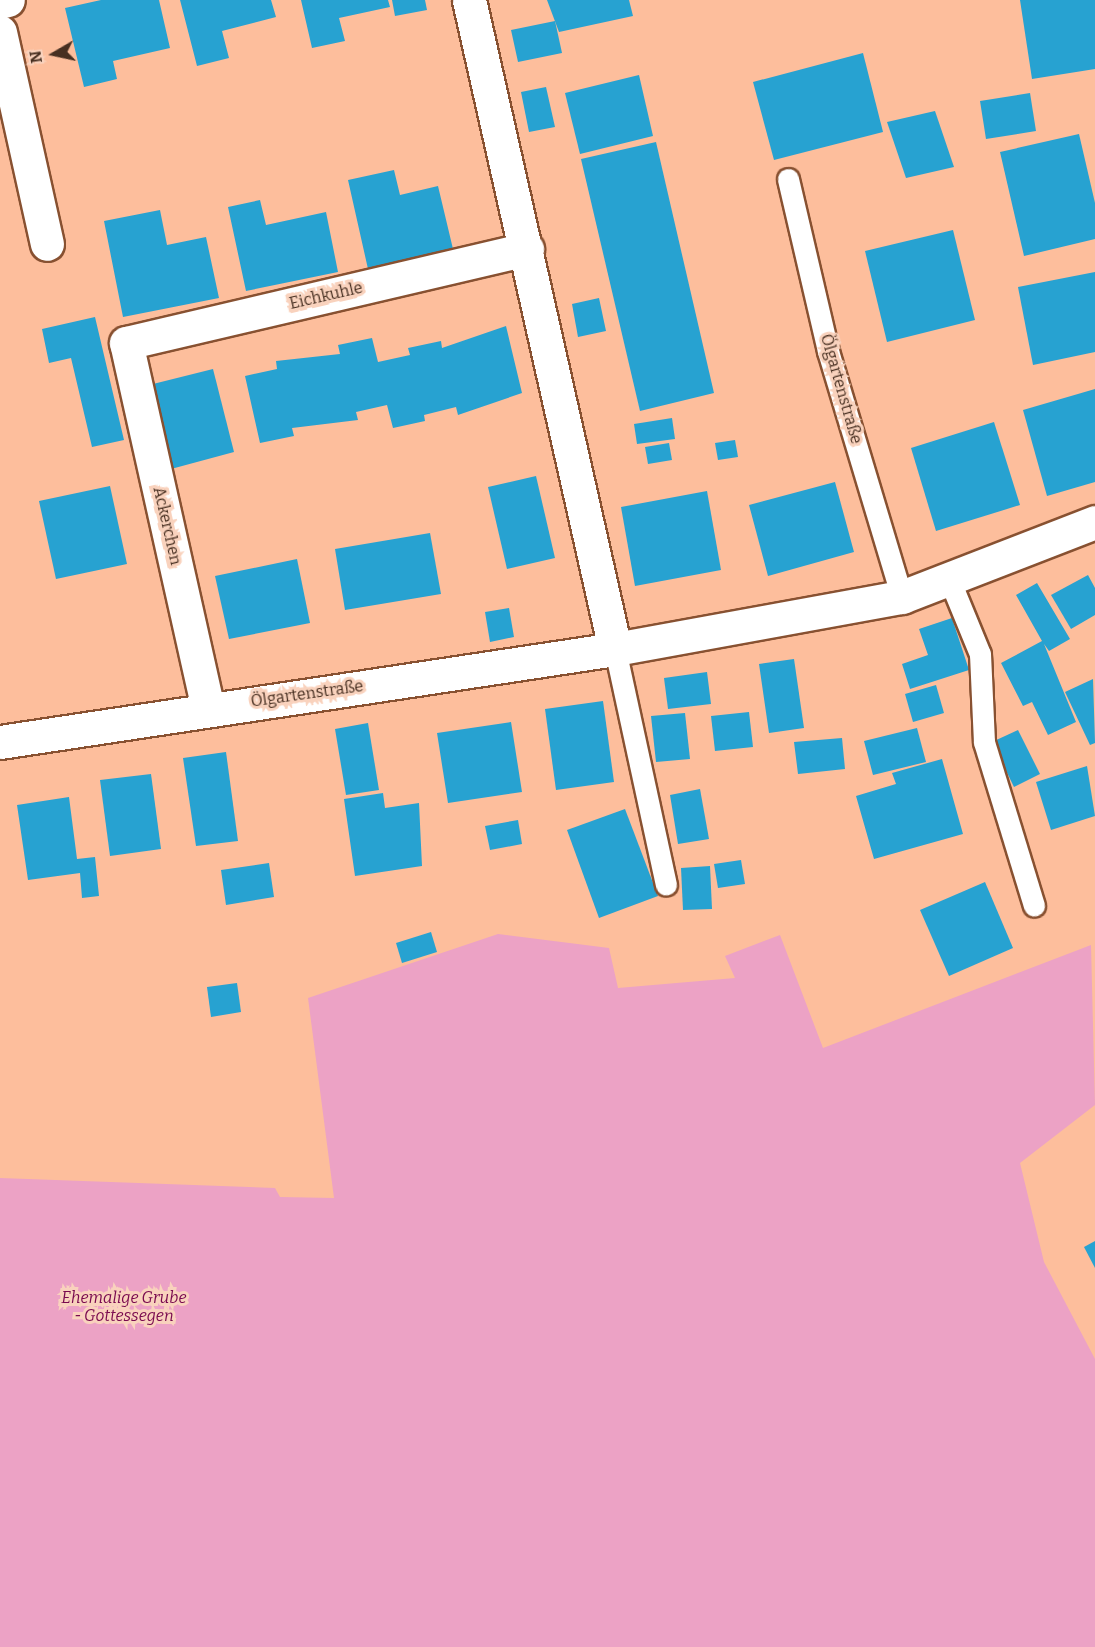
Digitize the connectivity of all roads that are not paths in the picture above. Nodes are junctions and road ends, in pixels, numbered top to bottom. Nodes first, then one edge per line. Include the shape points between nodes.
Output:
1 (8, 0) edge
2 (469, 0) edge
3 (0, 2) edge
4 (0, 32) edge
5 (788, 179) dead end
6 (48, 244) dead end
7 (527, 249) junction
8 (126, 343) joint
9 (1095, 522) edge
10 (950, 581) junction
11 (902, 597) junction
12 (615, 649) junction
13 (208, 709) junction
14 (0, 742) edge
15 (666, 885) dead end
16 (1034, 906) dead end

1 - 3 street
2 - 7 street
4 - 6 street
5 - 11 lane, Ölgartenstraße via 828,351
7 - 8 street, Eichkuhle
7 - 12 street
8 - 13 street, Ackerchen
9 - 10 street, Ölgartenstraße
10 - 11 street, Ölgartenstraße
10 - 16 lane via 980,654 984,742
11 - 12 street, Ölgartenstraße
12 - 13 street, Ölgartenstraße
12 - 15 lane
13 - 14 street, Ölgartenstraße

